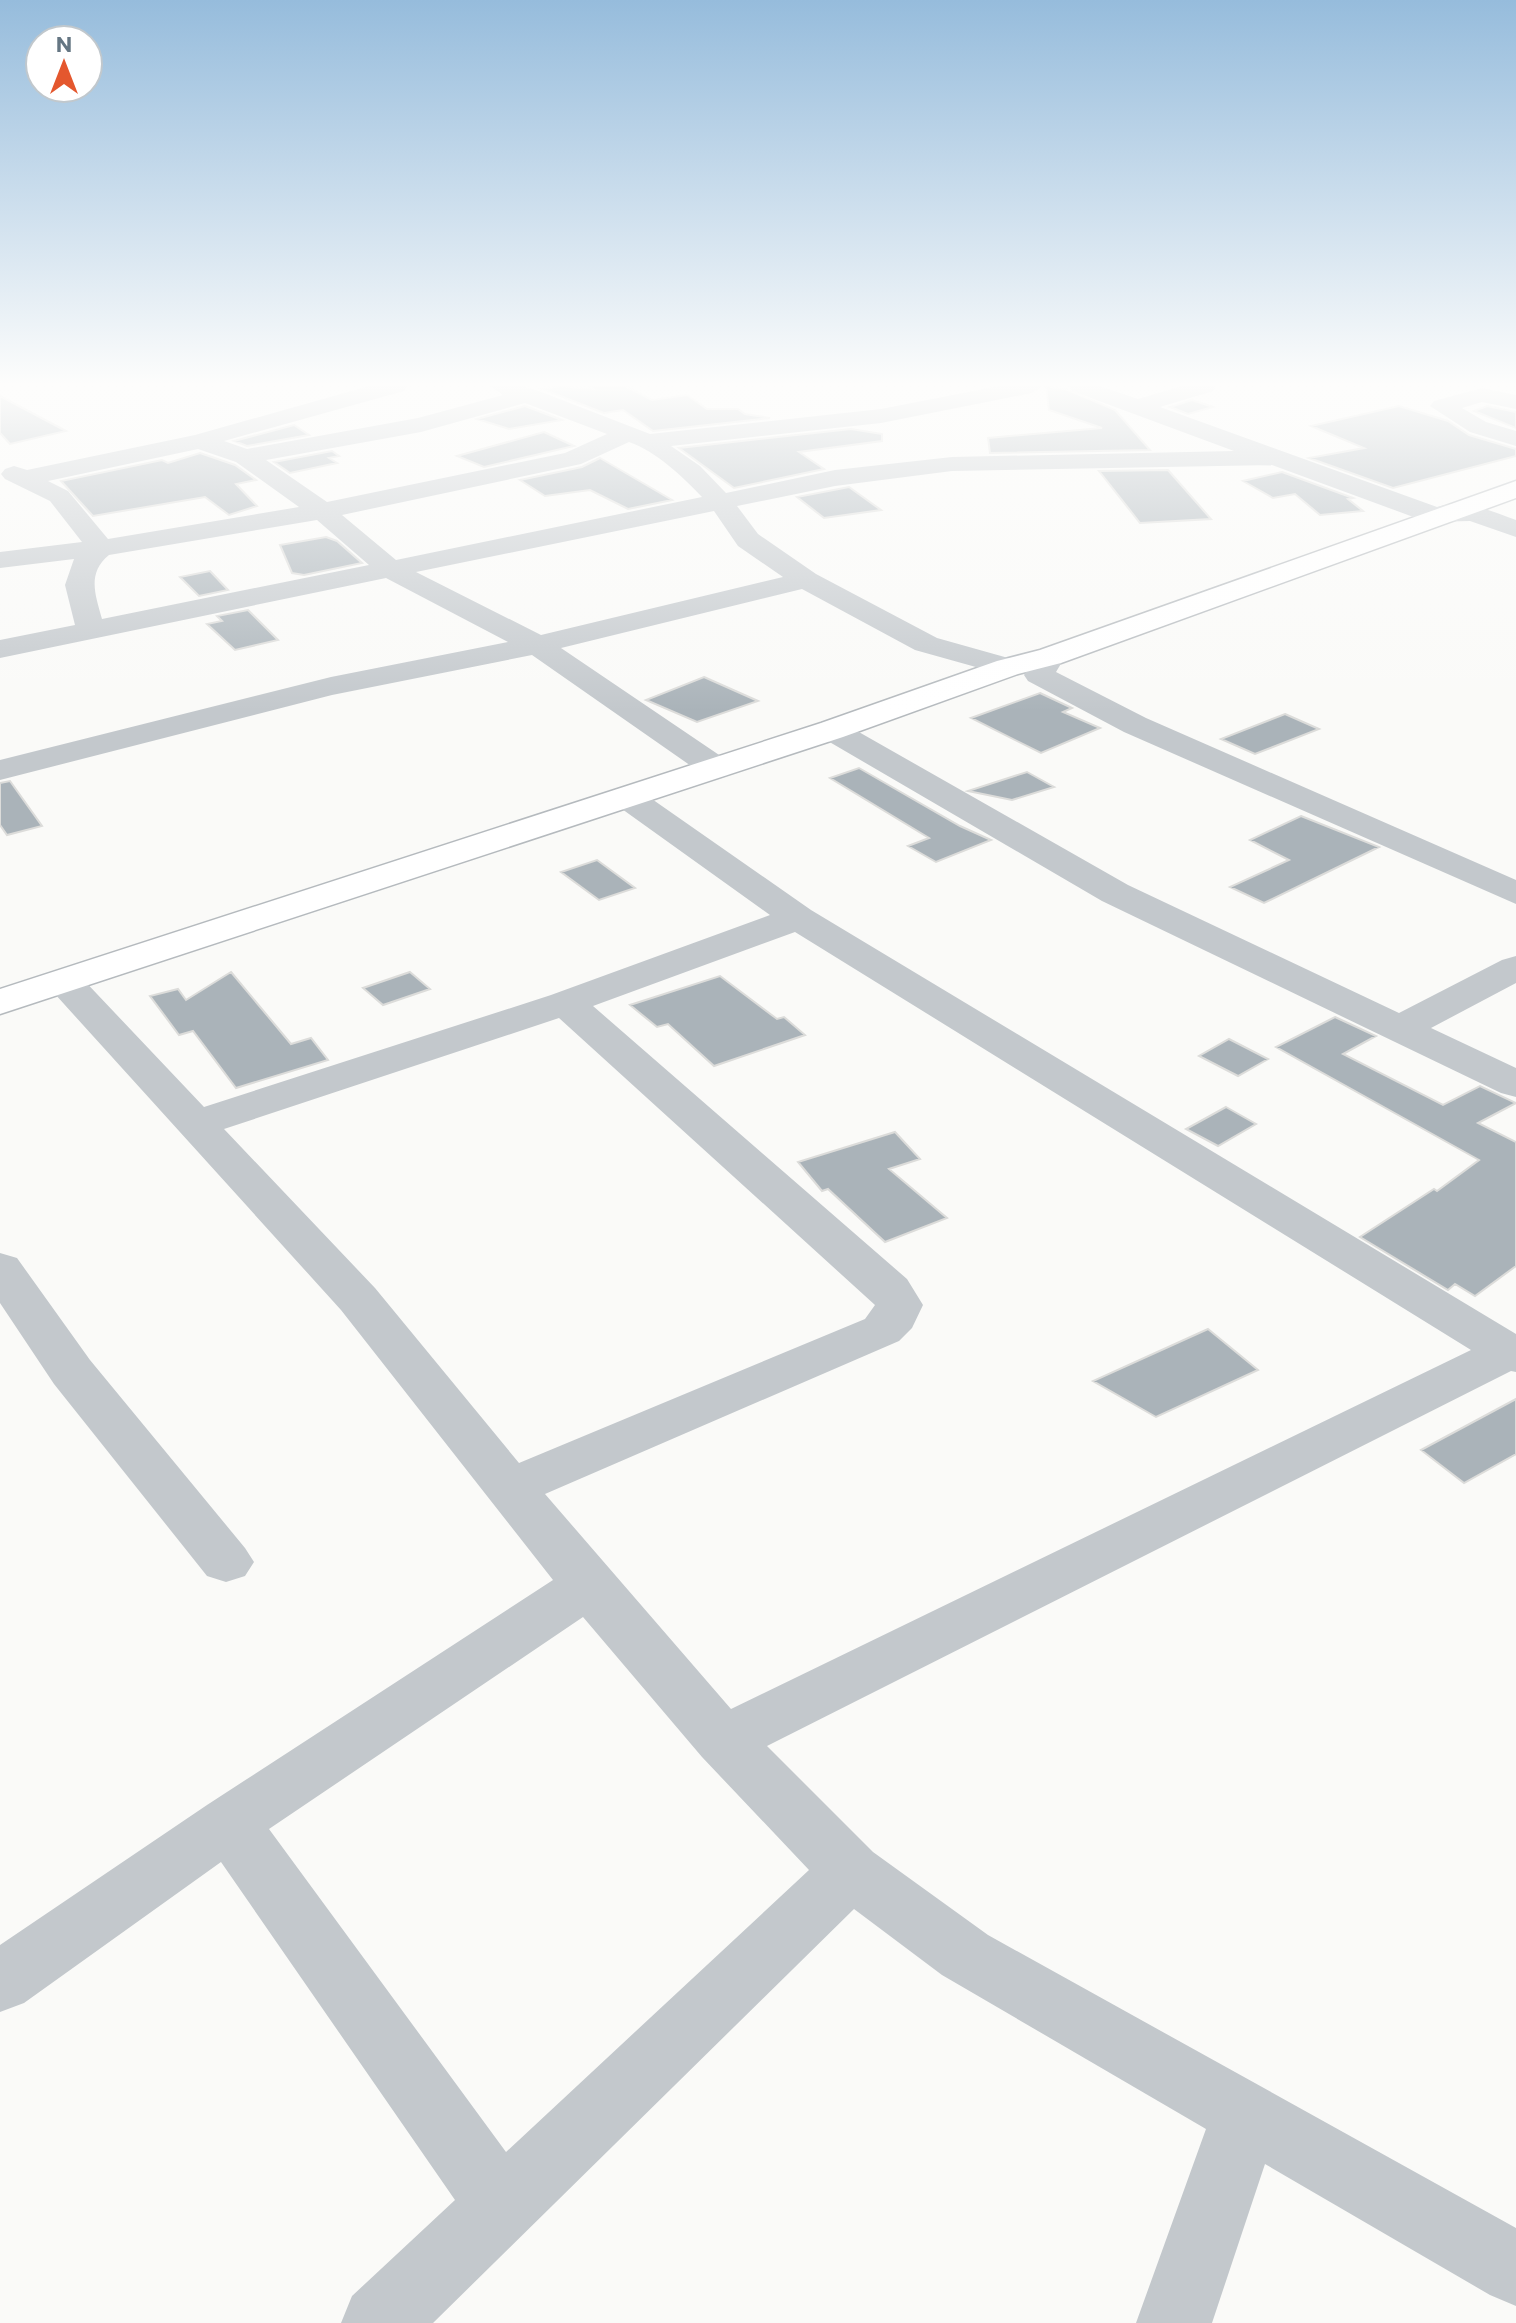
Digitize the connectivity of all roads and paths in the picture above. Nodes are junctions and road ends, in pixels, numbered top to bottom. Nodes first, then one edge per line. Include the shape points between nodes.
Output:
1 (56, 494) edge
2 (298, 494) edge
3 (402, 494) edge
4 (714, 494) edge
5 (757, 494) edge
6 (1401, 494) edge
7 (1514, 498) edge
8 (721, 502) junction
9 (1452, 510) junction
10 (322, 511) junction
11 (1516, 529) edge
12 (101, 548) junction
13 (0, 560) edge
14 (393, 571) junction
15 (806, 580) junction
16 (91, 630) junction
17 (537, 645) junction
18 (0, 649) edge
19 (1008, 667) junction
20 (1054, 670) junction
21 (974, 679) junction
22 (832, 730) junction
23 (716, 768) junction
24 (0, 770) edge
25 (627, 797) junction
26 (1516, 893) edge
27 (798, 918) junction
28 (1516, 968) edge
29 (65, 983) junction
30 (0, 1002) edge
31 (565, 1003) junction
32 (1402, 1027) junction
33 (1516, 1084) edge
34 (196, 1124) junction
35 (0, 1268) edge
36 (1512, 1354) edge
37 (510, 1488) junction
38 (226, 1562) dead end
39 (588, 1585) junction
40 (723, 1740) junction
41 (229, 1823) junction
42 (851, 1871) junction
43 (0, 1982) edge
44 (1246, 2115) junction
45 (501, 2205) junction
46 (1516, 2269) edge
47 (379, 2323) edge
48 (1174, 2323) edge

1 - 12 street
2 - 10 street
3 - 10 street
4 - 8 street
5 - 8 street
6 - 9 street
7 - 9 main road
8 - 14 street
8 - 15 street via 748,540
9 - 11 street
9 - 20 main road
10 - 12 street
10 - 14 street
12 - 13 street
12 - 16 street via 80,568
14 - 16 street
14 - 17 street
15 - 17 street
15 - 19 street via 926,644
16 - 18 street
17 - 23 street
17 - 24 street via 331,686
19 - 20 main road
19 - 21 main road
20 - 21 street
20 - 26 street via 1135,725
21 - 22 main road
22 - 23 main road
22 - 32 street via 1115,893
23 - 25 main road
25 - 27 street
25 - 29 main road
27 - 31 street
27 - 36 street
28 - 32 street
29 - 30 main road
29 - 34 street
31 - 34 street
31 - 37 street via 890,1290 899,1305 882,1330
32 - 33 street
34 - 37 street via 358,1299
35 - 38 street via 72,1372
36 - 40 street
37 - 39 street
39 - 40 street
39 - 41 street
40 - 42 street
41 - 43 street
41 - 45 street
42 - 44 street via 965,1955
42 - 45 street
44 - 46 street
44 - 48 street
45 - 47 street

